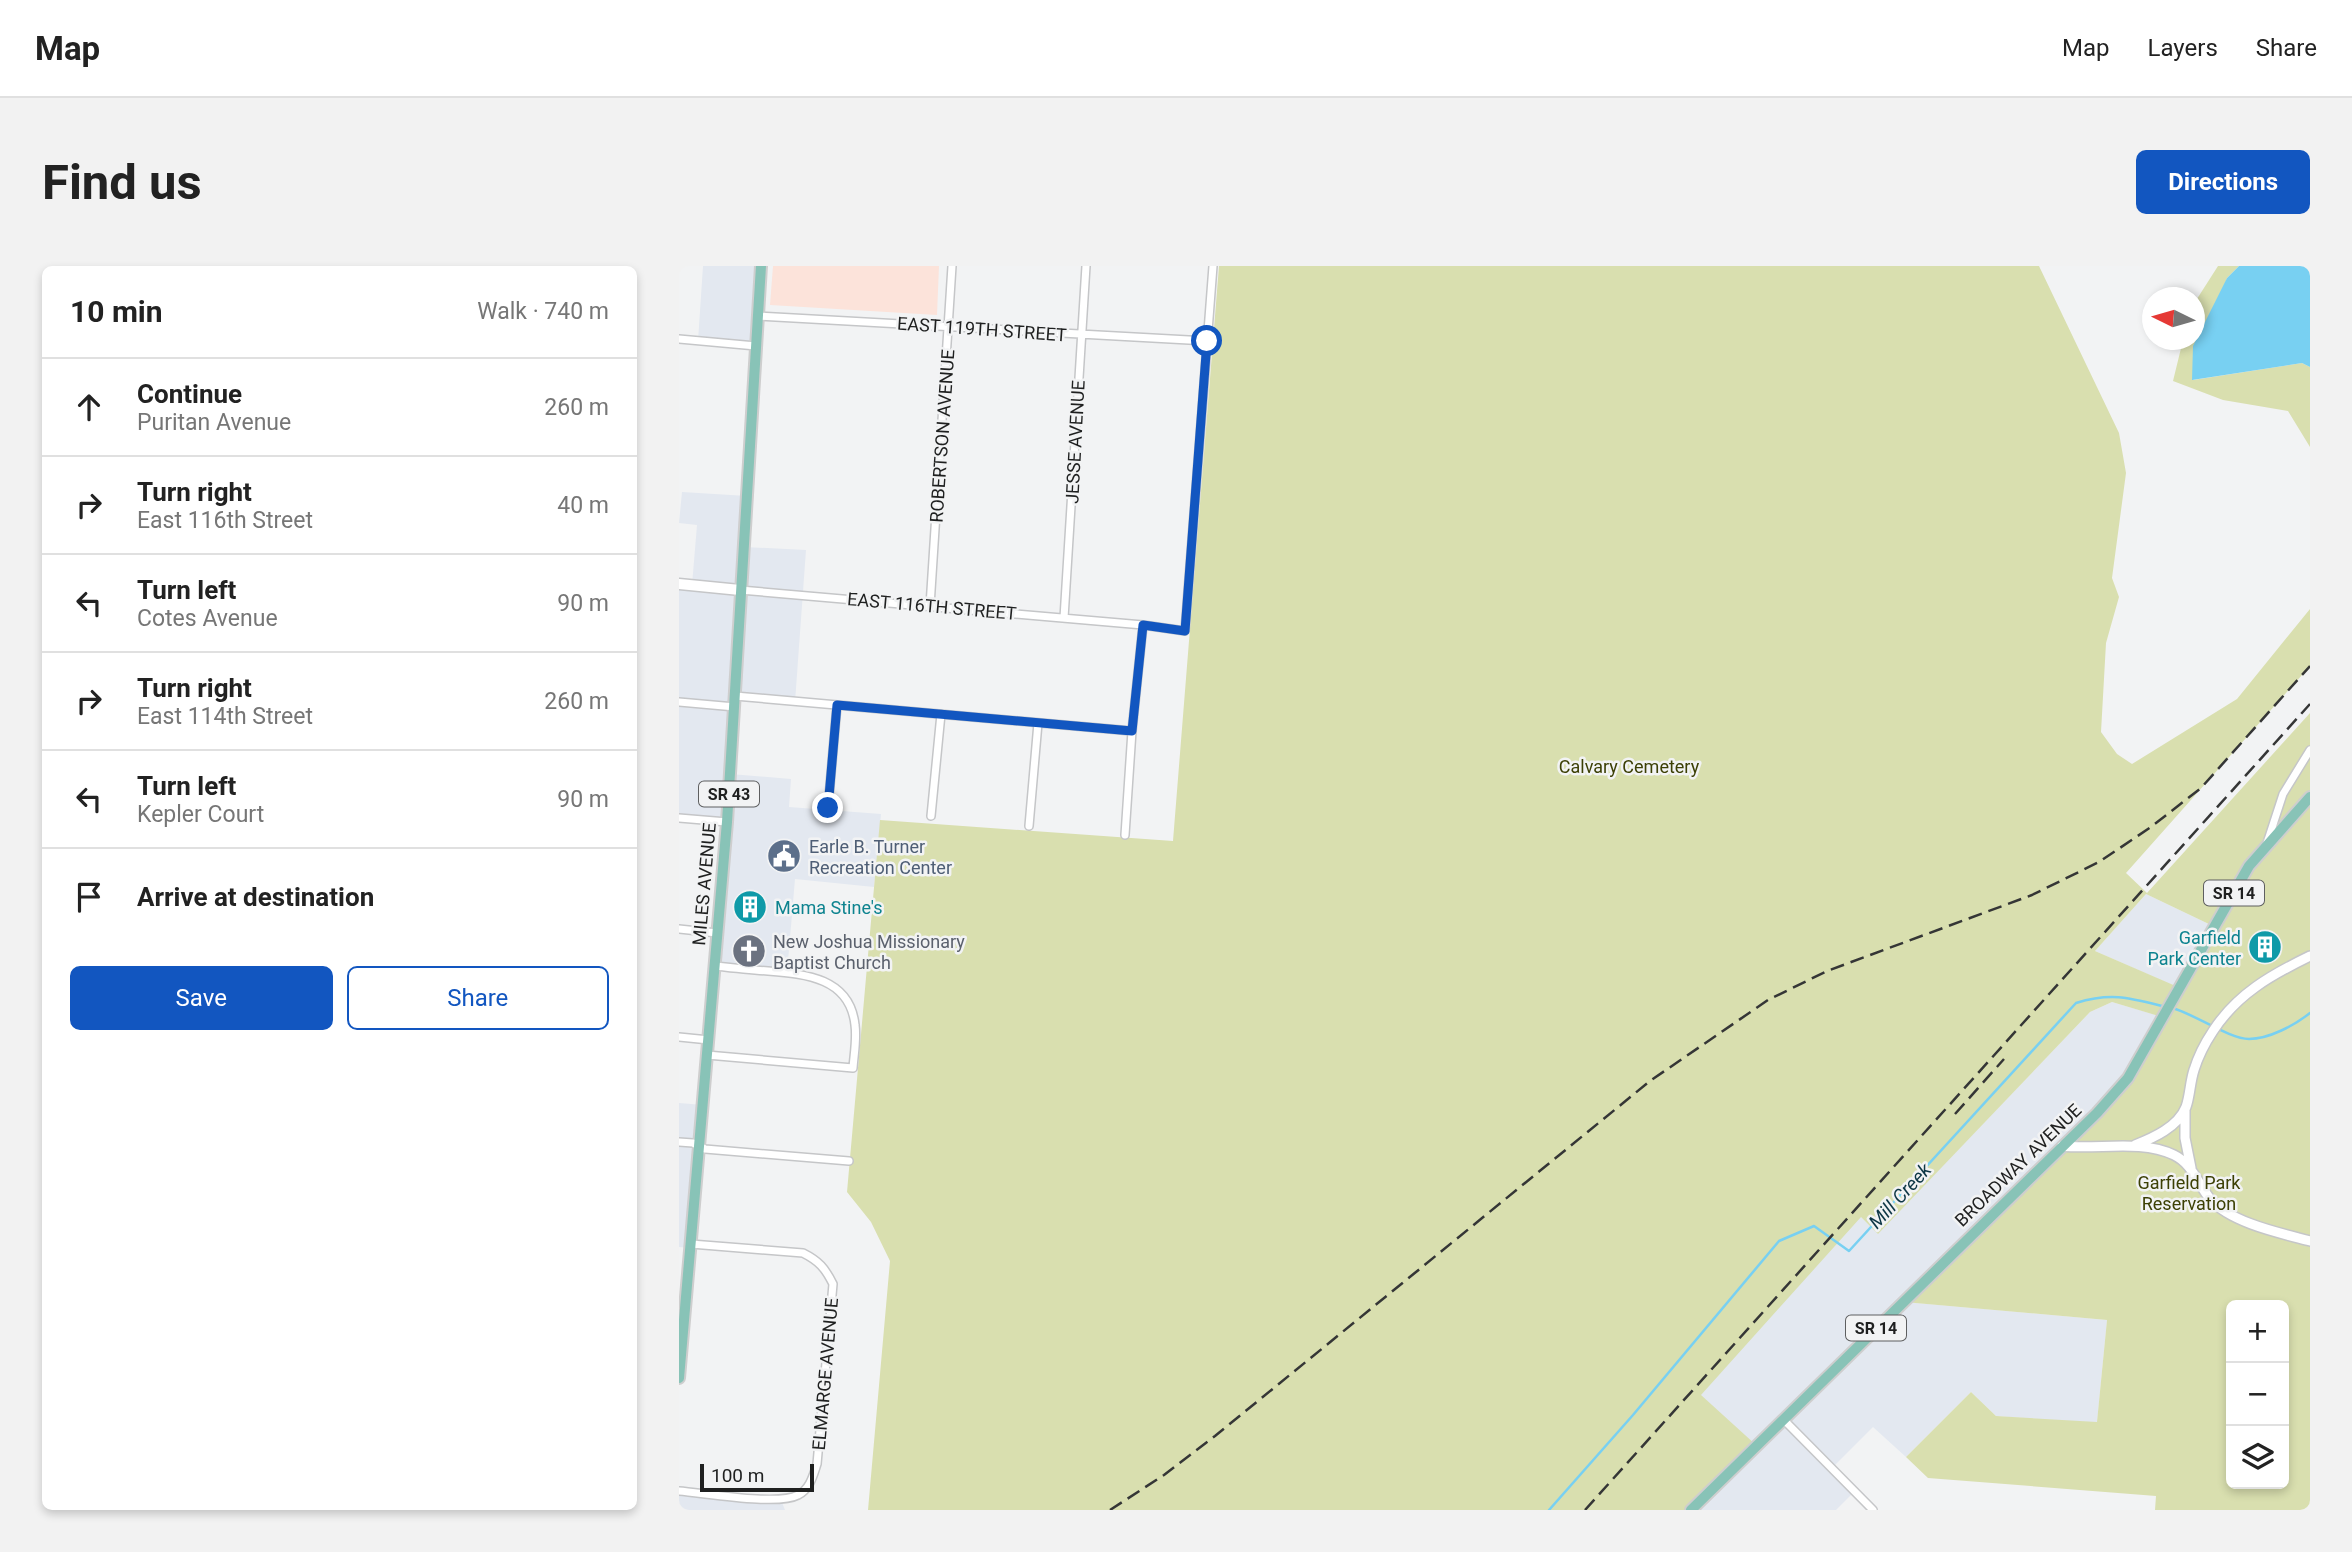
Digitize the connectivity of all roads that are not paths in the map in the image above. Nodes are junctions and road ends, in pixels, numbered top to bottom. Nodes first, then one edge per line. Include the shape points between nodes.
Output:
1 (761, 266) edge
2 (952, 266) edge
3 (1086, 266) edge
4 (1213, 266) edge
5 (757, 316) junction
6 (949, 327) junction
7 (1081, 335) junction
8 (679, 339) edge
9 (1207, 341) junction
10 (756, 346) junction
11 (679, 584) edge
12 (740, 590) junction
13 (930, 606) junction
14 (1064, 618) junction
15 (1143, 625) junction
16 (679, 702) edge
17 (735, 702) junction
18 (837, 705) junction
19 (941, 714) junction
20 (1038, 723) junction
21 (1132, 731) junction
22 (2310, 750) edge
23 (2310, 797) edge
24 (828, 808) dead end
25 (931, 816) dead end
26 (679, 818) edge
27 (727, 822) junction
28 (1029, 826) dead end
29 (1125, 835) dead end
30 (2265, 847) junction
31 (679, 929) edge
32 (717, 933) junction
33 (2310, 956) edge
34 (715, 966) junction
35 (679, 1037) edge
36 (709, 1040) junction
37 (707, 1055) junction
38 (2185, 1109) junction
39 (679, 1142) edge
40 (699, 1146) junction
41 (2062, 1146) junction
42 (2133, 1146) junction
43 (849, 1161) dead end
44 (2191, 1168) junction
45 (2310, 1241) edge
46 (687, 1246) edge
47 (680, 1362) edge
48 (679, 1378) edge
49 (1783, 1419) junction
50 (679, 1491) edge
51 (1691, 1510) edge
52 (1873, 1510) edge

1 - 5 main road, MILES AVENUE / SR 43
2 - 6 street, ROBERTSON AVENUE
3 - 7 street, JESSE AVENUE
4 - 9 street
5 - 6 street, EAST 119TH STREET
5 - 10 main road, MILES AVENUE / SR 43
6 - 7 street, EAST 119TH STREET
6 - 13 street, ROBERTSON AVENUE
7 - 9 street, EAST 119TH STREET
7 - 14 street, JESSE AVENUE
8 - 10 street
9 - 15 street, EAST 116TH STREET via 1185,631
10 - 12 main road, MILES AVENUE / SR 43
11 - 12 main road, EAST 116TH STREET
12 - 13 street, EAST 116TH STREET
12 - 17 main road, MILES AVENUE / SR 43
13 - 14 street, EAST 116TH STREET
14 - 15 street, EAST 116TH STREET
15 - 21 street
16 - 17 street
17 - 18 street
17 - 27 main road, MILES AVENUE / SR 43
18 - 19 street
18 - 24 street
19 - 20 street
19 - 25 street
20 - 21 street
20 - 28 street
21 - 29 street
22 - 30 street via 2283,794
23 - 30 main road, BROADWAY AVENUE / SR 14
26 - 27 street
27 - 32 main road, MILES AVENUE / SR 43
30 - 41 main road, BROADWAY AVENUE / SR 14 via 2249,866 2128,1078
31 - 32 street
32 - 34 main road, MILES AVENUE / SR 43
33 - 38 street via 2274,973 2241,997 2220,1021 2194,1070
34 - 36 main road, MILES AVENUE / SR 43
34 - 37 street via 801,974 836,988 849,1004 855,1024 853,1068
35 - 36 street
36 - 37 main road, MILES AVENUE / SR 43
37 - 40 main road, MILES AVENUE / SR 43
38 - 42 street via 2167,1129
38 - 44 street
39 - 40 street
40 - 43 street
40 - 46 main road, MILES AVENUE / SR 43
41 - 42 street
41 - 49 main road, BROADWAY AVENUE / SR 14
42 - 44 street via 2158,1149
44 - 45 street via 2213,1202 2241,1220
46 - 47 main road, MILES AVENUE / SR 43
46 - 50 street, ELMARGE AVENUE via 803,1254 825,1268 833,1284 817,1464 811,1483 799,1495 781,1500
47 - 48 main road, MILES AVENUE / SR 43
49 - 51 main road, BROADWAY AVENUE / SR 14
49 - 52 street

